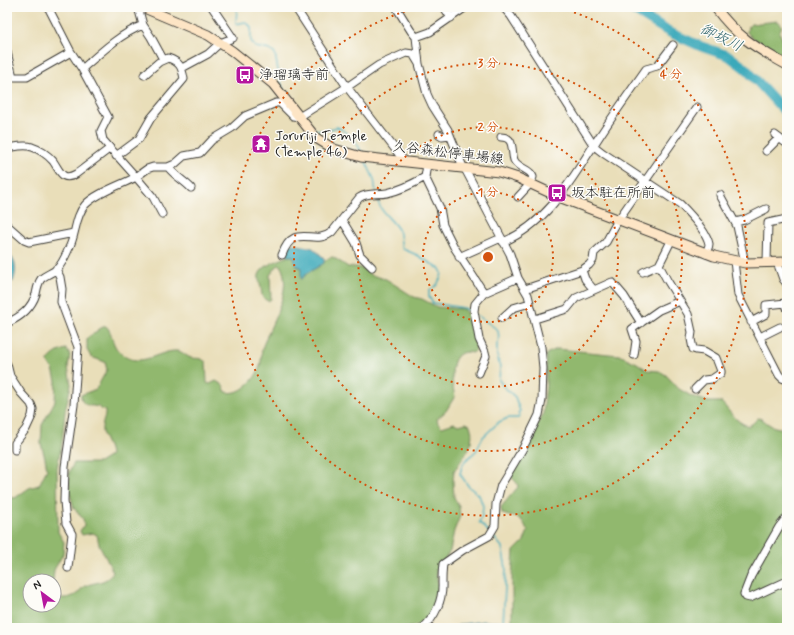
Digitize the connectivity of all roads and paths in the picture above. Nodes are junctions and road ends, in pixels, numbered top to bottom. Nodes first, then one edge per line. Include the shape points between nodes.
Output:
1 (48, 7) edge
2 (138, 7) edge
3 (142, 7) edge
4 (212, 7) edge
5 (295, 7) edge
6 (396, 7) edge
7 (444, 7) edge
8 (466, 7) edge
9 (503, 7) edge
10 (715, 7) edge
11 (451, 18) junction
12 (142, 25) junction
13 (416, 37) junction
14 (220, 43) junction
15 (673, 45) dead end
16 (7, 52) edge
17 (71, 52) junction
18 (163, 59) junction
19 (419, 64) junction
20 (787, 65) edge
21 (182, 68) junction
22 (82, 69) junction
23 (144, 75) dead end
24 (10, 77) edge
25 (347, 88) junction
26 (697, 107) dead end
27 (299, 117) junction
28 (440, 134) dead end
29 (450, 135) junction
30 (501, 137) dead end
31 (787, 144) edge
32 (594, 146) junction
33 (7, 148) edge
34 (109, 149) junction
35 (766, 151) dead end
36 (116, 156) junction
37 (405, 162) junction
38 (427, 165) junction
39 (168, 167) junction
40 (465, 168) junction
41 (136, 177) junction
42 (425, 177) junction
43 (645, 182) junction
44 (530, 184) junction
45 (190, 188) dead end
46 (720, 195) dead end
47 (518, 197) dead end
48 (559, 197) junction
49 (766, 209) dead end
50 (162, 214) dead end
51 (787, 219) edge
52 (342, 220) junction
53 (618, 220) junction
54 (735, 222) junction
55 (7, 225) edge
56 (74, 233) junction
57 (502, 240) junction
58 (671, 241) junction
59 (282, 254) dead end
60 (706, 254) junction
61 (459, 257) junction
62 (734, 261) junction
63 (767, 262) junction
64 (777, 262) junction
65 (787, 262) edge
66 (746, 263) junction
67 (659, 265) junction
68 (372, 267) dead end
69 (56, 269) junction
70 (582, 270) junction
71 (643, 272) dead end
72 (518, 278) junction
73 (787, 284) edge
74 (525, 289) junction
75 (594, 290) junction
76 (484, 293) junction
77 (680, 300) junction
78 (530, 303) junction
79 (787, 308) edge
80 (502, 318) dead end
81 (535, 319) junction
82 (751, 322) junction
83 (7, 323) edge
84 (641, 323) junction
85 (780, 327) dead end
86 (760, 337) junction
87 (634, 355) dead end
88 (7, 364) edge
89 (479, 373) dead end
90 (787, 380) edge
91 (695, 389) dead end
92 (15, 450) dead end
93 (787, 517) edge
94 (68, 568) dead end
95 (787, 581) edge
96 (423, 628) edge

1 - 17 street
2 - 12 street
3 - 14 main road, 久谷森松停車場線 via 188,26
4 - 14 street via 233,38
5 - 25 street
6 - 13 street
7 - 11 street
8 - 11 street
9 - 32 street
10 - 20 main road via 746,41
11 - 13 street via 430,32
12 - 18 street
12 - 22 street via 130,30
13 - 19 street
14 - 21 street via 208,54
14 - 27 main road, 久谷森松停車場線 via 273,84
15 - 32 street via 658,66 646,69
16 - 24 street
17 - 22 street
17 - 24 street via 27,76
18 - 21 street via 174,60
18 - 23 street
19 - 25 street via 412,54 406,53 379,65
19 - 29 street via 427,94
21 - 36 street via 184,79 151,118 139,139
22 - 34 street via 108,117 101,130 103,140
25 - 27 street
25 - 37 street
26 - 43 street
27 - 37 main road, 久谷森松停車場線 via 316,138 334,149 361,157
27 - 39 street via 293,116 280,103 276,103 245,116 232,128 212,140 200,153 184,156
28 - 29 street
29 - 40 street
30 - 44 street via 508,139 512,144 516,162 531,172 533,177
31 - 35 street via 777,136
32 - 43 street
32 - 48 street
33 - 34 street via 28,145 33,147 48,157 59,172 66,176 76,174
34 - 36 street
36 - 41 street
37 - 38 main road, 久谷森松停車場線
38 - 40 main road, 久谷森松停車場線
38 - 42 street
39 - 41 street via 153,167
39 - 45 street
40 - 44 main road, 久谷森松停車場線 via 499,172
40 - 57 street
41 - 50 street
41 - 56 street via 85,206
42 - 52 street via 402,189 363,195
42 - 61 street via 440,208 443,225
43 - 53 street
43 - 60 street via 680,204 690,214 708,240
44 - 47 street
44 - 48 main road, 久谷森松停車場線
46 - 54 street
48 - 53 main road, 久谷森松停車場線
48 - 57 street via 529,227 511,238
49 - 54 street
51 - 63 street via 768,223
52 - 59 street via 328,236 293,238 286,244
52 - 68 street via 360,255
53 - 58 main road, 久谷森松停車場線
53 - 70 street via 606,242
54 - 66 street
55 - 56 street via 29,242
56 - 69 street via 70,247
57 - 61 street
57 - 72 street
58 - 60 main road, 久谷森松停車場線
58 - 67 street
60 - 62 main road, 久谷森松停車場線
61 - 76 street
62 - 66 main road, 久谷森松停車場線
62 - 82 street via 738,295
63 - 64 main road, 久谷森松停車場線
63 - 66 main road, 久谷森松停車場線
64 - 65 main road, 久谷森松停車場線
64 - 73 street
67 - 71 street
67 - 77 street
69 - 83 street via 39,282 33,301 26,311
69 - 94 street via 62,289 61,302 78,347 74,405 65,467 66,523 72,534
70 - 74 street
70 - 75 street via 585,279
72 - 74 street
72 - 76 street
74 - 78 street
75 - 81 street via 576,298 567,309
75 - 84 street via 612,282
76 - 89 street via 475,304 474,313 479,339 486,356
77 - 84 street via 659,310
77 - 91 street via 690,323 693,348 716,358 721,371 715,378 704,380
78 - 80 street via 513,308
78 - 81 street
79 - 82 street via 786,303 766,305 766,314
81 - 96 street via 543,368 539,415 501,485 496,504 495,526 491,534 443,564 439,603 433,618
82 - 86 street
84 - 87 street via 632,329 636,341
85 - 86 street
86 - 90 street via 779,375
88 - 92 street via 10,376 33,409 26,429 15,444
93 - 95 street via 751,576 744,594 750,598

